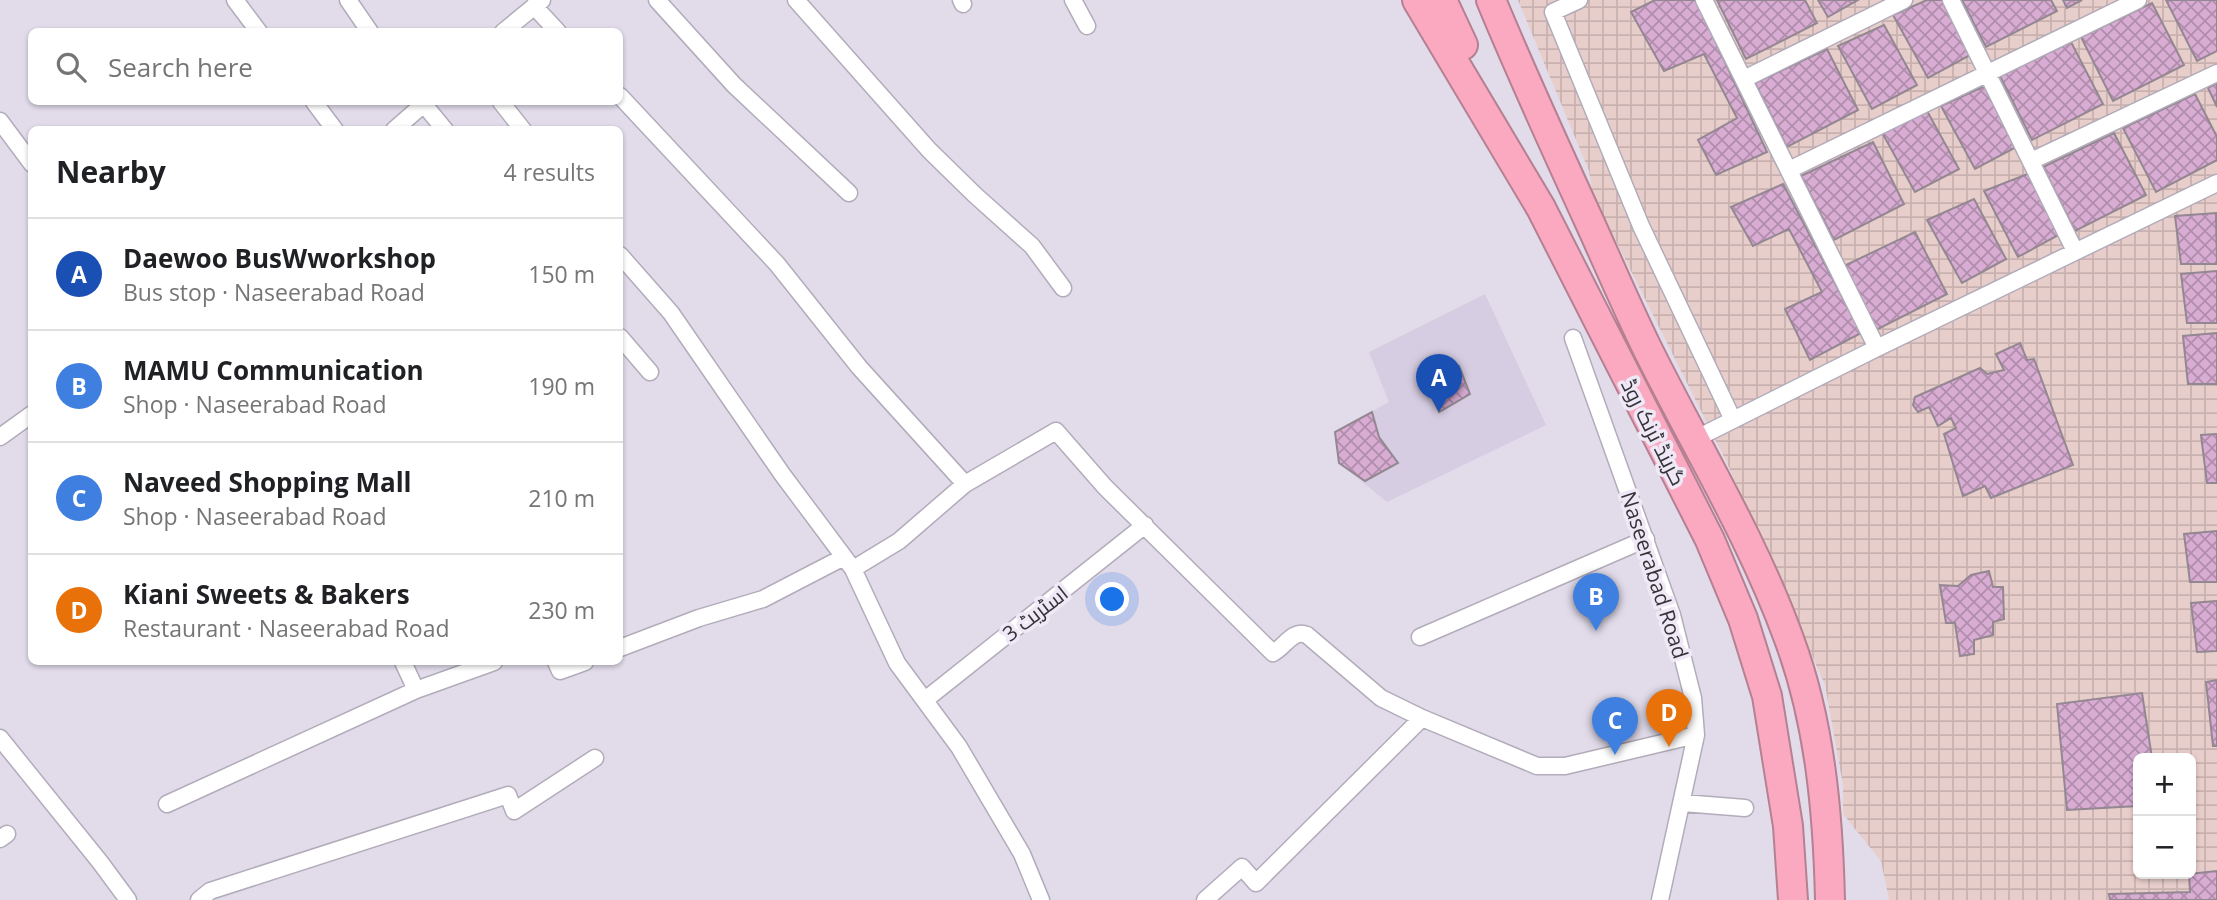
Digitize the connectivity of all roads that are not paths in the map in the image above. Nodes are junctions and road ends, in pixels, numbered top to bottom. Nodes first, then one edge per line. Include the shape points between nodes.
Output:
1 (235, 0) edge
2 (348, 0) edge
3 (657, 0) edge
4 (796, 0) edge
5 (1073, 0) edge
6 (1418, 0) edge
7 (1442, 0) edge
8 (1471, 0) edge
9 (1491, 0) edge
10 (1579, 0) edge
11 (1704, 0) edge
12 (1904, 0) edge
13 (1951, 0) edge
14 (2138, 0) edge
15 (538, 3) edge
16 (1087, 26) dead end
17 (256, 28) edge
18 (367, 28) edge
19 (508, 28) edge
20 (555, 28) edge
21 (1521, 73) junction
22 (1987, 73) junction
23 (2217, 73) edge
24 (1744, 79) junction
25 (623, 99) edge
26 (316, 105) edge
27 (421, 105) edge
28 (426, 105) edge
29 (503, 105) edge
30 (0, 121) edge
31 (332, 126) edge
32 (398, 126) edge
33 (442, 126) edge
34 (520, 126) edge
35 (28, 159) edge
36 (2031, 161) junction
37 (1789, 170) junction
38 (2217, 183) edge
39 (849, 193) dead end
40 (1541, 208) junction
41 (2075, 251) junction
42 (623, 258) edge
43 (1063, 288) dead end
44 (1573, 338) dead end
45 (623, 340) edge
46 (1877, 348) junction
47 (650, 372) dead end
48 (28, 417) edge
49 (1733, 420) junction
50 (0, 437) edge
51 (1695, 439) junction
52 (965, 484) junction
53 (1145, 526) junction
54 (1646, 539) junction
55 (848, 563) junction
56 (1420, 637) dead end
57 (623, 647) edge
58 (404, 665) edge
59 (486, 665) edge
60 (557, 665) edge
61 (577, 665) edge
62 (416, 690) junction
63 (925, 701) junction
64 (1422, 718) junction
65 (1696, 735) junction
66 (0, 738) edge
67 (595, 758) dead end
68 (1683, 803) junction
69 (167, 804) dead end
70 (1745, 808) dead end
71 (128, 900) edge
72 (200, 900) edge
73 (1041, 900) edge
74 (1205, 900) edge
75 (1660, 900) edge
76 (1793, 900) edge
77 (1830, 900) edge

1 - 17 street
2 - 18 street
3 - 39 street via 734,85
4 - 43 street via 929,150 1032,246
5 - 16 street
6 - 40 highway, گرینڈ ٹرنک روڈ
7 - 40 highway
8 - 21 highway via 1490,36
9 - 21 highway, گرینڈ ٹرنک روڈ
10 - 49 street via 1553,12 1641,226
11 - 24 street
12 - 24 street
13 - 22 street
14 - 22 street
15 - 19 street
15 - 20 street
21 - 51 highway, گرینڈ ٹرنک روڈ via 1647,348
22 - 36 street
22 - 37 street
23 - 36 street
24 - 37 street
25 - 52 street via 777,264 859,367
26 - 31 street
27 - 32 street
28 - 33 street
29 - 34 street
30 - 35 street
36 - 41 street
37 - 46 street
38 - 41 street
40 - 76 highway, گرینڈ ٹرنک روڈ via 1710,540 1743,619 1767,696 1788,826
41 - 46 street
42 - 55 street via 671,313
44 - 54 street, Naseerabad Road
45 - 47 street
46 - 49 street
48 - 50 street
49 - 51 street
51 - 77 highway, گرینڈ ٹرنک روڈ via 1771,591 1803,686 1823,790
52 - 53 street via 1056,430
52 - 55 street via 899,541
53 - 63 street, اسٹریٹ 3
53 - 64 street via 1273,653 1301,632 1381,698
54 - 56 street
54 - 65 street, Naseerabad Road via 1672,615 1693,698
55 - 57 street via 763,599
55 - 63 street via 897,663
58 - 62 street
59 - 62 street
60 - 61 street via 560,671
62 - 69 street
63 - 73 street via 959,747 1021,853
64 - 65 street via 1537,766 1565,766
64 - 74 street via 1256,883 1242,867
65 - 68 street, Naseerabad Road
66 - 71 street
67 - 72 street via 514,811 508,795 210,891
68 - 70 street
68 - 75 street, Naseerabad Road

